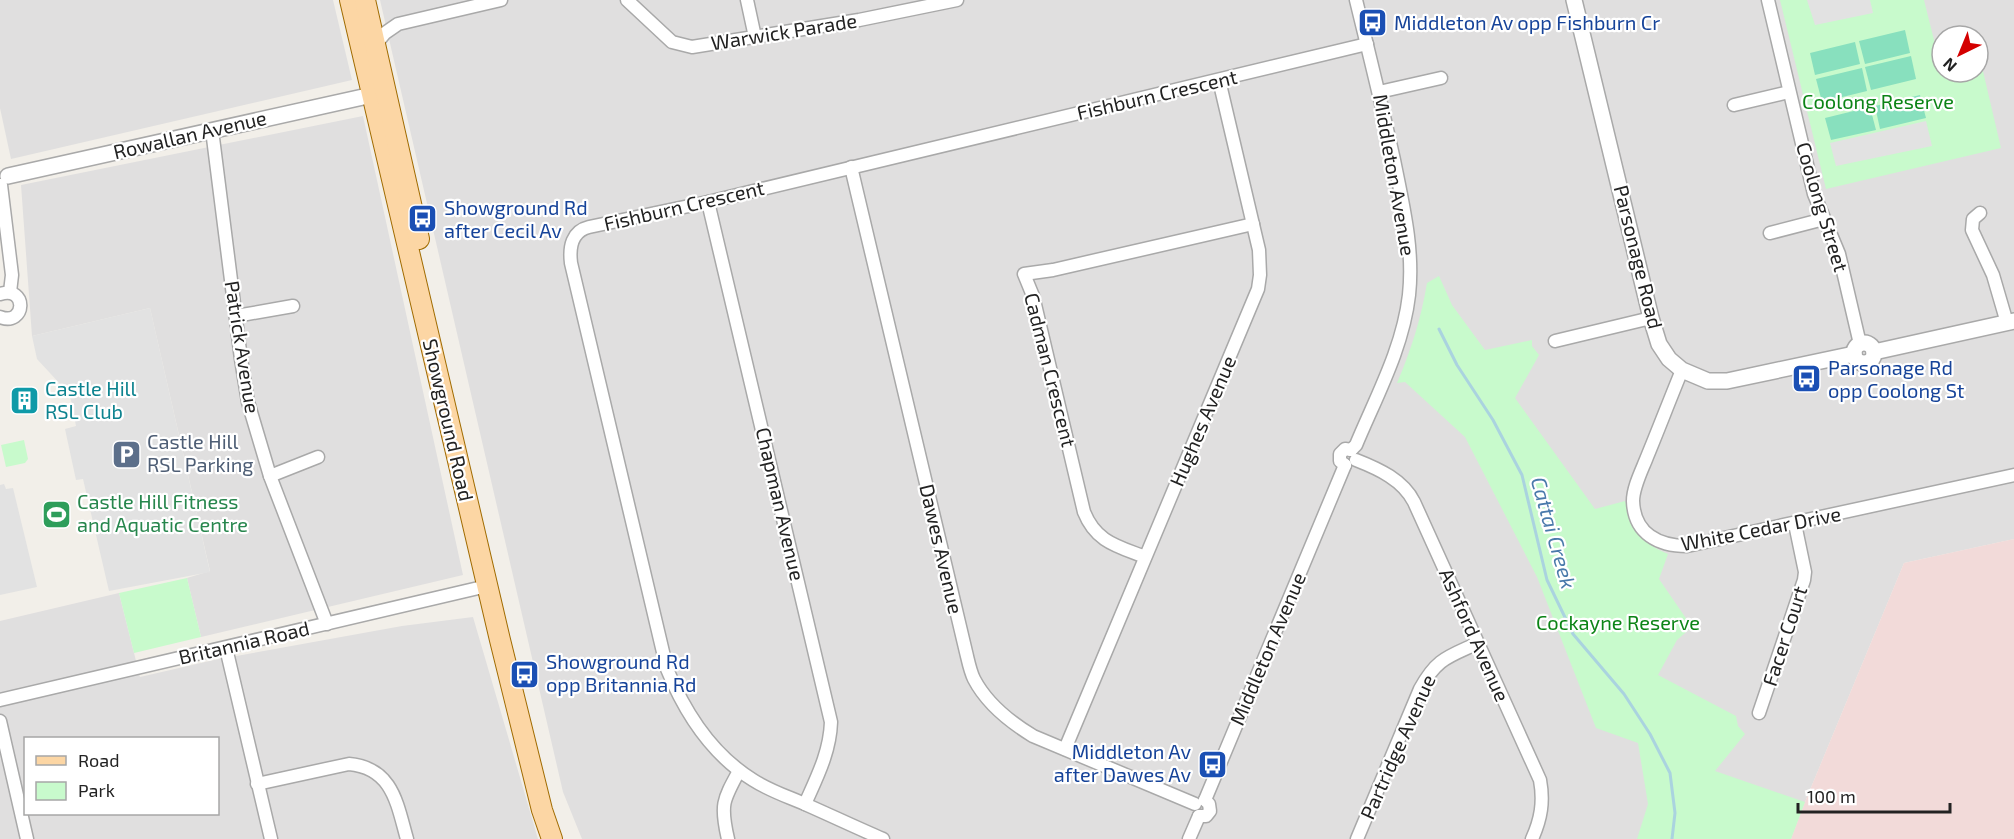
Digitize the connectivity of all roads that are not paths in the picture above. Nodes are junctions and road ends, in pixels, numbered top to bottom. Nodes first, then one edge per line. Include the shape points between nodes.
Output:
1 (501, 0) edge
2 (627, 0) edge
3 (747, 0) edge
4 (957, 0) edge
5 (1356, 0) edge
6 (1574, 0) edge
7 (1768, 0) edge
8 (360, 2) edge
9 (398, 24) junction
10 (755, 37) junction
11 (376, 44) junction
12 (1367, 44) junction
13 (1441, 78) dead end
14 (1219, 80) junction
15 (1379, 92) junction
16 (1789, 92) junction
17 (380, 93) junction
18 (1734, 105) dead end
19 (212, 130) junction
20 (851, 167) junction
21 (2, 179) edge
22 (708, 202) junction
23 (1980, 213) dead end
24 (1824, 219) junction
25 (1253, 224) junction
26 (1770, 233) dead end
27 (5, 293) edge
28 (293, 306) dead end
29 (236, 316) junction
30 (0, 317) edge
31 (1651, 318) junction
32 (2010, 322) edge
33 (1555, 341) dead end
34 (1857, 349) junction
35 (1682, 370) junction
36 (318, 457) dead end
37 (1350, 458) junction
38 (270, 476) junction
39 (2014, 476) edge
40 (1795, 524) junction
41 (1145, 557) junction
42 (487, 586) junction
43 (327, 624) junction
44 (1478, 643) junction
45 (226, 648) junction
46 (0, 700) edge
47 (1759, 713) dead end
48 (0, 721) edge
49 (1065, 749) junction
50 (739, 771) junction
51 (257, 784) junction
52 (805, 804) junction
53 (1200, 806) junction
54 (27, 839) edge
55 (271, 839) edge
56 (407, 839) edge
57 (552, 839) edge
58 (566, 839) edge
59 (728, 839) edge
60 (883, 839) edge
61 (1189, 839) edge
62 (1357, 839) edge
63 (1532, 839) edge

1 - 9 street
2 - 10 street, Warwick Parade via 664,36 683,46
3 - 10 street
4 - 10 street, Warwick Parade
5 - 12 street, Middleton Avenue
6 - 31 street, Parsonage Road
7 - 16 street, Coolong Street
8 - 9 street via 379,19
8 - 11 main road, Showground Road
8 - 17 main road, Showground Road
9 - 11 street
11 - 17 main road, Showground Road
12 - 14 street, Fishburn Crescent
12 - 15 street, Middleton Avenue
13 - 15 street
14 - 20 street, Fishburn Crescent
14 - 25 street, Hughes Avenue
15 - 37 street, Middleton Avenue via 1409,235 1409,295 1396,349
16 - 18 street
16 - 24 street, Coolong Street
17 - 19 street, Rowallan Avenue
17 - 42 main road, Showground Road
17 - 58 main road, Showground Road via 540,761
19 - 21 street, Rowallan Avenue
19 - 29 street, Patrick Avenue
20 - 22 street, Fishburn Crescent
20 - 49 street, Dawes Avenue via 974,679 1011,722 1032,736
21 - 27 street via 12,274
22 - 50 street, Fishburn Crescent via 582,229 570,249 667,669 689,715
22 - 52 street, Chapman Avenue via 831,722 831,740
23 - 32 street via 1973,219 1971,230
24 - 26 street
24 - 34 street, Coolong Street via 1839,254
25 - 41 street, Hughes Avenue via 1260,264 1258,289
25 - 41 street, Cadman Crescent via 1024,274 1034,296 1088,521 1105,541
27 - 30 street via 20,300 20,311 12,318
28 - 29 street
29 - 38 street, Patrick Avenue via 249,402
31 - 33 street
31 - 35 street, Parsonage Road via 1663,351
32 - 34 street via 1874,352 1869,344
34 - 35 street, Parsonage Road via 1727,381 1708,381
35 - 40 street, White Cedar Drive via 1633,497 1638,519 1647,534 1666,544 1688,546
36 - 38 street
37 - 44 street, Ashford Avenue via 1396,480 1409,492
37 - 53 street, Middleton Avenue
38 - 43 street, Patrick Avenue
39 - 40 street, White Cedar Drive
40 - 47 street, Facer Court via 1804,580
41 - 49 street, Hughes Avenue
42 - 43 street, Britannia Road
42 - 57 main road, Showground Road
43 - 45 street, Britannia Road
44 - 62 street, Partridge Avenue via 1443,659 1430,672
44 - 63 street, Ashford Avenue via 1540,780 1541,813
45 - 46 street, Britannia Road
45 - 51 street
48 - 54 street
49 - 53 street, Dawes Avenue
50 - 52 street, Fishburn Crescent
50 - 59 street via 722,807
51 - 55 street
51 - 56 street via 349,764 361,765 386,782 393,792
52 - 60 street, Fishburn Crescent
53 - 61 street, Middleton Avenue

